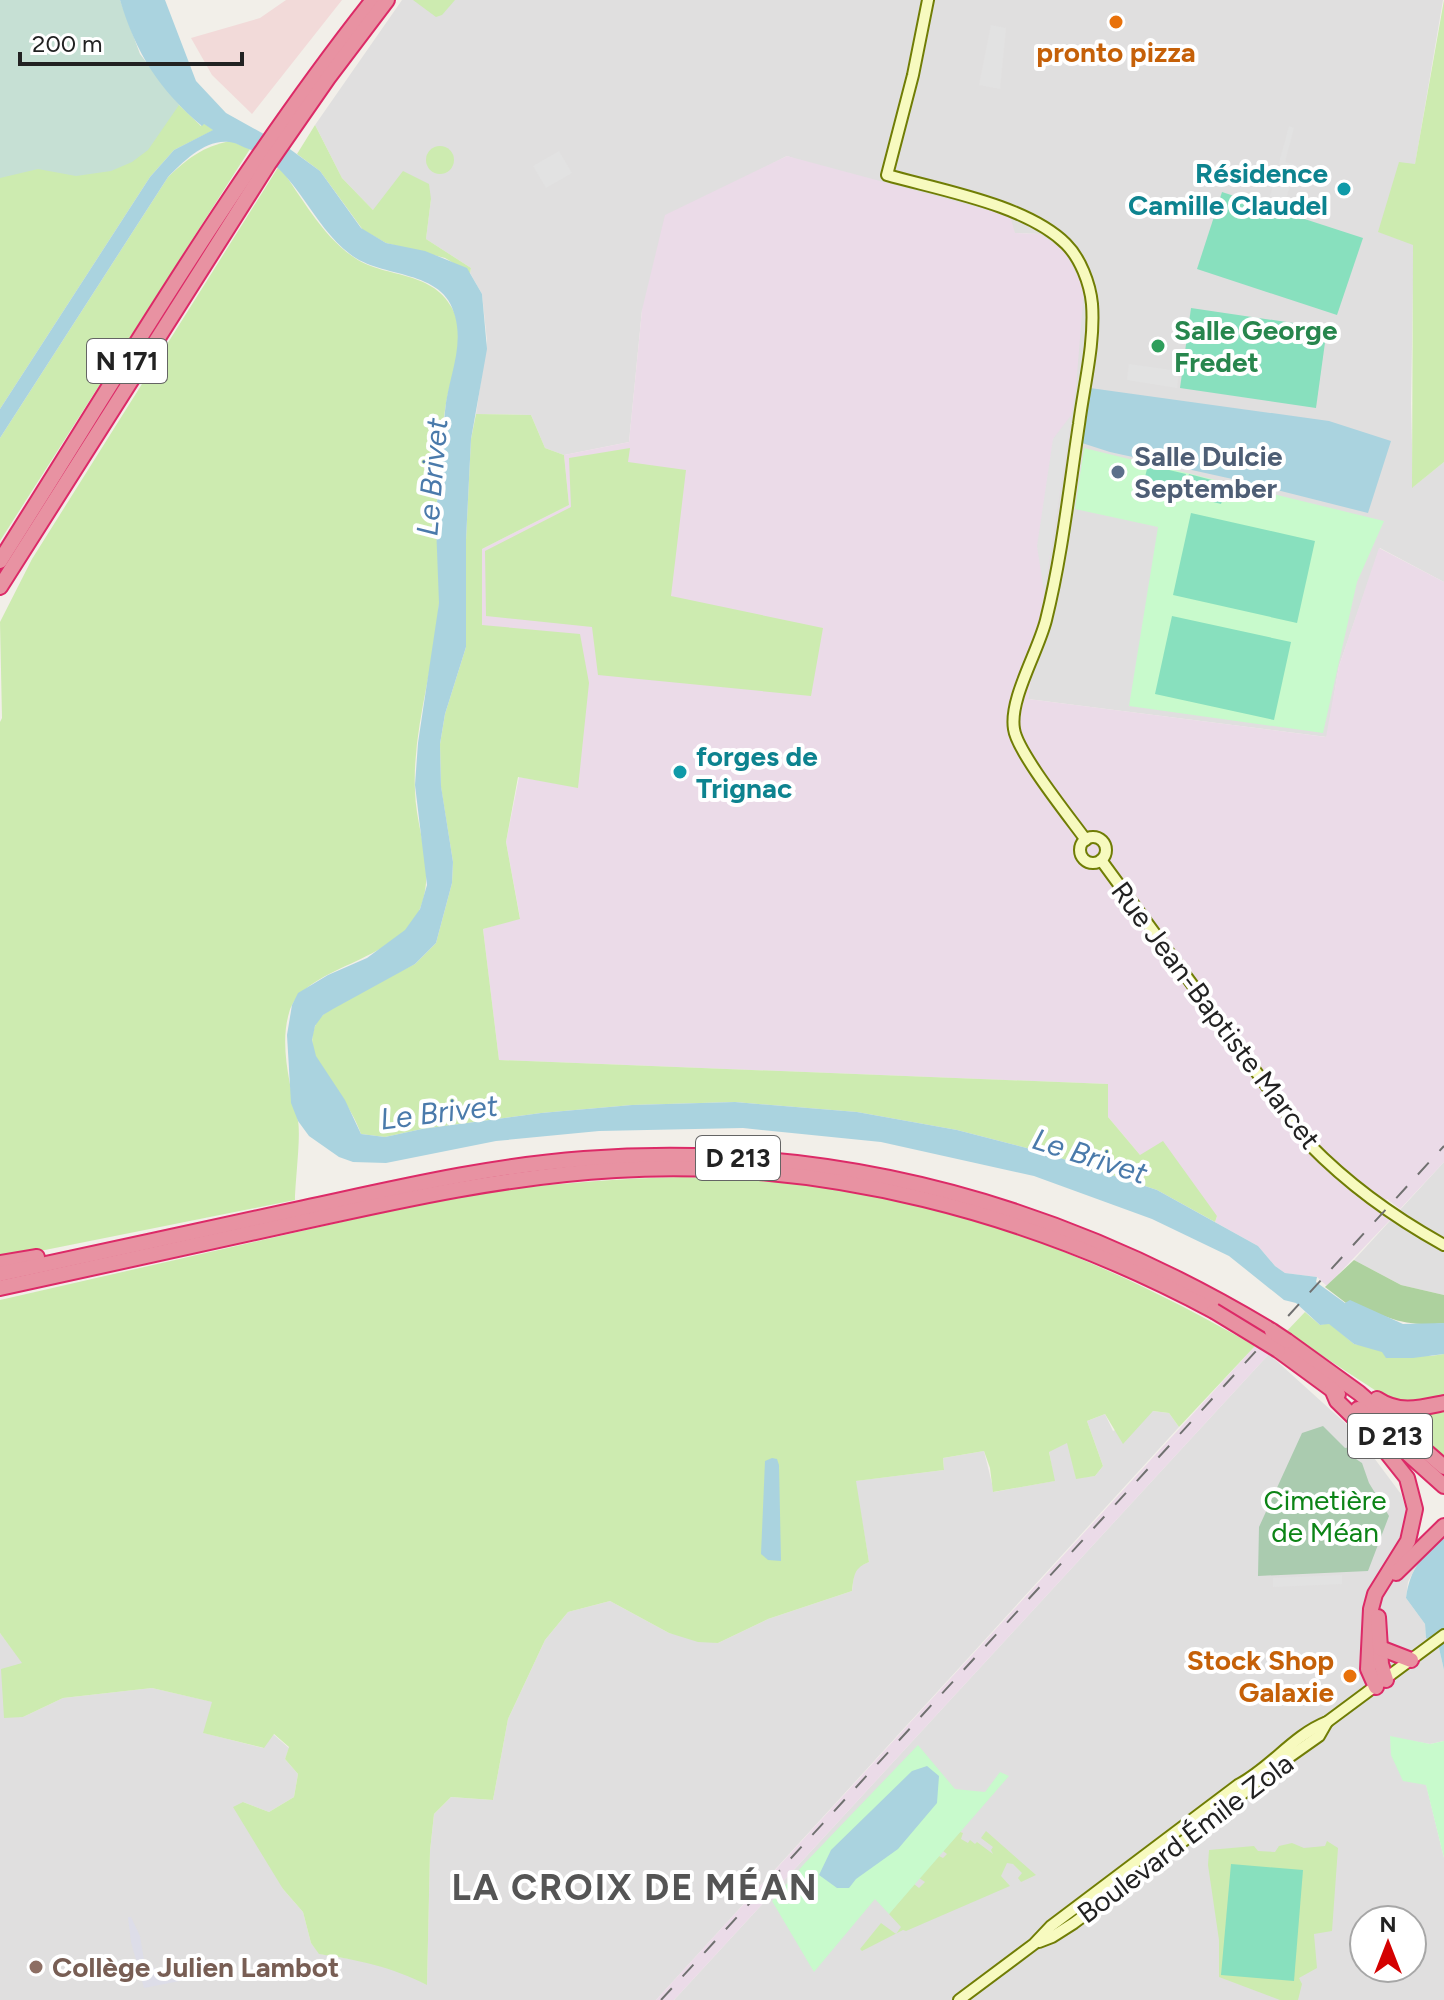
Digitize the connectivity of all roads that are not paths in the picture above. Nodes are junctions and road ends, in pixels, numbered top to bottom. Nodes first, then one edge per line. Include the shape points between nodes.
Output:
1 (373, 0) edge
2 (387, 0) edge
3 (928, 0) edge
4 (283, 130) junction
5 (262, 162) junction
6 (0, 561) edge
7 (0, 587) edge
8 (1086, 840) junction
9 (1101, 860) junction
10 (1444, 1245) edge
11 (116, 1249) junction
12 (0, 1263) edge
13 (0, 1274) edge
14 (0, 1288) edge
15 (1217, 1306) junction
16 (1339, 1386) junction
17 (1444, 1403) edge
18 (1444, 1467) edge
19 (1444, 1486) edge
20 (1444, 1526) edge
21 (1444, 1635) edge
22 (1374, 1643) junction
23 (1411, 1660) junction
24 (1381, 1683) junction
25 (959, 2000) edge

1 - 4 highway, N 171
2 - 4 highway, N 171
3 - 8 street, Rue Jean-Baptiste Marcet via 887,175 1020,215 1054,234 1072,251 1092,302 1058,567 1040,644 1013,721 1019,747
4 - 5 highway, N 171
5 - 6 highway, N 171
5 - 7 highway, N 171
8 - 9 street, Rue Jean-Baptiste Marcet via 1096,838 1104,844
8 - 9 street, Rue Jean-Baptiste Marcet via 1083,858
9 - 10 street, Rue Jean-Baptiste Marcet via 1309,1144 1401,1220
11 - 12 highway via 103,1246
11 - 13 highway, D 213
11 - 15 highway, D 213 via 481,1172 581,1159 692,1156 826,1167 986,1201 1099,1241
14 - 15 highway, D 213 via 477,1185 591,1171 692,1169 849,1184 964,1209 1089,1251
15 - 16 highway, D 213, bridge
16 - 17 highway via 1359,1386 1398,1409
16 - 18 highway, D 213 via 1403,1429
16 - 19 highway, D 213
16 - 22 highway via 1337,1401 1398,1464 1415,1509 1408,1541 1375,1594
20 - 22 highway via 1388,1584
21 - 23 street, Boulevard Émile Zola
22 - 23 highway
22 - 24 highway via 1369,1675
23 - 24 street, Boulevard Émile Zola
24 - 25 street, Boulevard Émile Zola via 1306,1732

